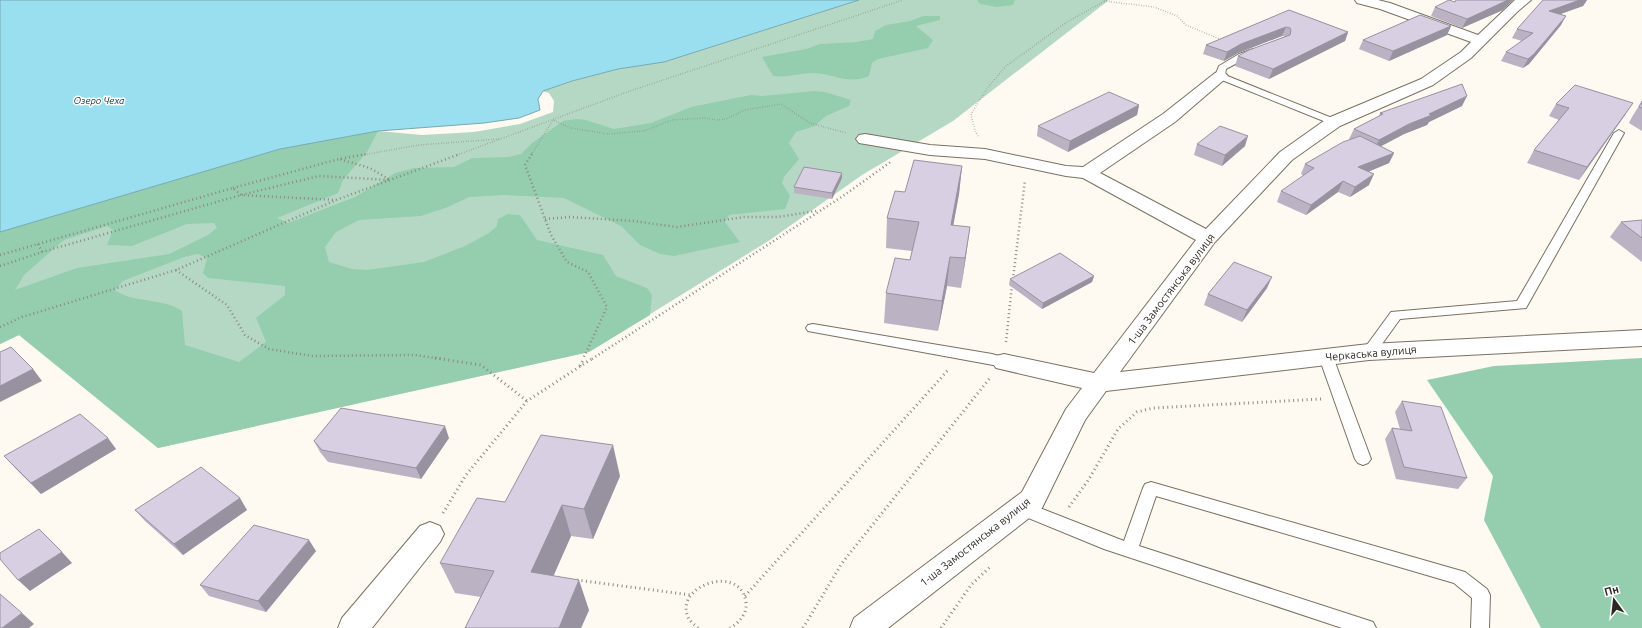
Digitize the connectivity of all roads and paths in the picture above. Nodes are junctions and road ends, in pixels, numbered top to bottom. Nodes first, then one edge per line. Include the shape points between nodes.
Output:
1 (903, 0) edge
2 (1362, 0) edge
3 (1524, 0) edge
4 (1104, 2) dead end
5 (1383, 3) edge
6 (1480, 40) junction
7 (1265, 47) edge
8 (1252, 52) junction
9 (1220, 76) junction
10 (553, 120) junction
11 (1334, 122) junction
12 (975, 131) dead end
13 (968, 133) dead end
14 (1619, 133) edge
15 (503, 138) junction
16 (865, 139) joint
17 (912, 147) junction
18 (339, 159) junction
19 (1088, 173) junction
20 (390, 180) junction
21 (233, 188) junction
22 (241, 195) junction
23 (336, 200) junction
24 (819, 211) junction
25 (545, 219) junction
26 (1208, 238) junction
27 (38, 244) junction
28 (42, 252) junction
29 (0, 255) edge
30 (0, 266) edge
31 (176, 270) junction
32 (0, 327) edge
33 (813, 328) dead end
34 (1642, 338) edge
35 (1369, 352) junction
36 (962, 354) junction
37 (1326, 357) junction
38 (1004, 362) junction
39 (580, 366) junction
40 (1100, 383) junction
41 (1342, 398) junction
42 (528, 401) junction
43 (1363, 459) dead end
44 (1022, 508) junction
45 (1059, 523) junction
46 (430, 534) joint
47 (1129, 550) junction
48 (576, 580) edge
49 (691, 595) junction
50 (745, 596) junction
51 (353, 628) edge
52 (698, 628) edge
53 (730, 628) edge
54 (803, 628) edge
55 (865, 628) edge
56 (1367, 628) edge
57 (1480, 628) edge

1 - 10 path via 630,91
2 - 5 street
3 - 6 street, 1-ша Замостянська вулиця
4 - 8 path via 1154,7 1177,16 1186,25
5 - 6 street
6 - 11 street, 1-ша Замостянська вулиця via 1466,56 1426,82
7 - 8 lane
8 - 9 lane via 1222,68
9 - 11 lane
9 - 19 street via 1169,118
10 - 15 path
10 - 16 path via 571,128 608,134 644,131 672,120 726,119 752,108 781,104 810,123
10 - 25 path via 525,165
11 - 26 street, 1-ша Замостянська вулиця via 1286,156
12 - 13 path
14 - 35 lane via 1521,305 1396,315
15 - 18 path via 419,145
15 - 20 path
16 - 17 street
17 - 19 street via 985,154 1066,171
17 - 24 path
18 - 20 path via 370,168
18 - 21 path
19 - 26 street
20 - 22 path via 319,176
20 - 23 path
21 - 22 path
21 - 27 path
22 - 23 path
22 - 28 path
23 - 31 path
24 - 25 path via 778,217 744,217 677,227 570,217
24 - 39 path
25 - 39 path via 566,262 588,272 607,307
26 - 40 street, 1-ша Замостянська вулиця
27 - 28 path
27 - 29 path
28 - 30 path
31 - 32 path
31 - 42 path via 227,305 245,335 269,349 312,356 415,355 481,364
33 - 36 lane
34 - 35 street, Черкаська вулиця
35 - 37 street, Черкаська вулиця
36 - 38 lane
36 - 50 path
37 - 40 street, Черкаська вулиця
37 - 41 lane
38 - 40 street, Черкаська вулиця
38 - 54 path via 842,562
39 - 42 path
40 - 44 street, 1-ша Замостянська вулиця via 1075,416 1032,500
41 - 43 lane
41 - 45 path via 1153,408 1137,412 1118,429 1089,479
42 - 46 path via 466,475
44 - 45 lane
44 - 55 street, 1-ша Замостянська вулиця
45 - 47 lane
46 - 51 street
47 - 56 lane
47 - 57 lane via 1151,488 1459,577 1480,595
48 - 49 path
49 - 50 path via 708,581 720,580 731,582
49 - 52 path via 687,605 688,615
50 - 53 path via 743,617

